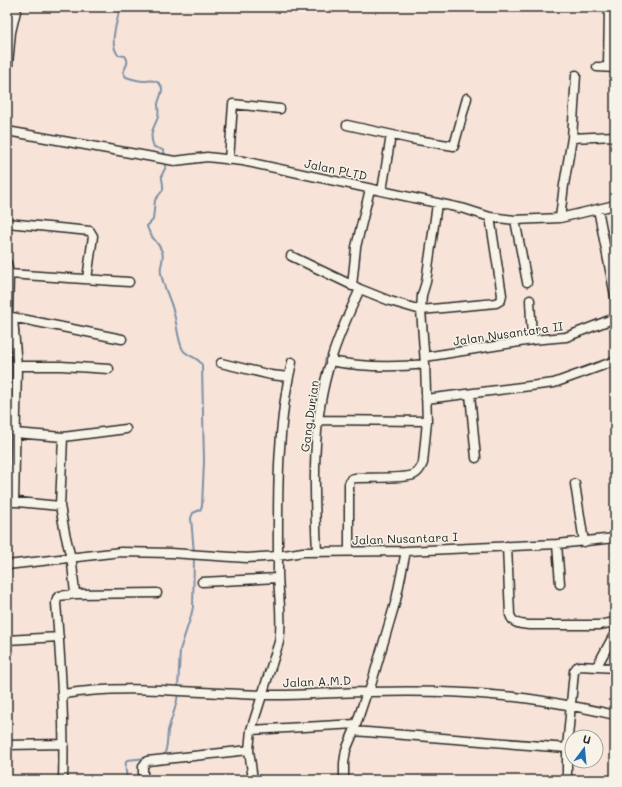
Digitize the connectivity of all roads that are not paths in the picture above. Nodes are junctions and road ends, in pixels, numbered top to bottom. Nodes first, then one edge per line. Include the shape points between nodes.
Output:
1 (17, 7) edge
2 (610, 7) edge
3 (597, 67) dead end
4 (611, 67) edge
5 (7, 75) edge
6 (576, 75) dead end
7 (467, 98) dead end
8 (280, 109) dead end
9 (347, 125) dead end
10 (7, 131) edge
11 (391, 135) junction
12 (615, 136) edge
13 (572, 138) junction
14 (229, 160) junction
15 (370, 189) junction
16 (382, 192) junction
17 (437, 204) junction
18 (615, 205) edge
19 (598, 209) junction
20 (490, 217) junction
21 (560, 218) junction
22 (515, 220) junction
23 (7, 224) edge
24 (291, 256) dead end
25 (7, 263) edge
26 (9, 274) junction
27 (88, 279) junction
28 (129, 282) dead end
29 (527, 282) dead end
30 (356, 288) junction
31 (615, 296) edge
32 (530, 300) dead end
33 (420, 310) junction
34 (9, 317) edge
35 (615, 318) edge
36 (122, 339) dead end
37 (532, 340) junction
38 (330, 361) junction
39 (425, 361) junction
40 (292, 362) dead end
41 (615, 362) edge
42 (221, 363) dead end
43 (17, 366) junction
44 (109, 369) dead end
45 (289, 377) junction
46 (470, 394) junction
47 (426, 399) junction
48 (318, 420) junction
49 (427, 421) junction
50 (126, 429) dead end
51 (15, 433) junction
52 (62, 437) junction
53 (11, 445) edge
54 (476, 458) dead end
55 (575, 484) dead end
56 (10, 501) edge
57 (60, 506) junction
58 (615, 538) edge
59 (584, 542) junction
60 (557, 544) junction
61 (507, 546) junction
62 (406, 551) junction
63 (317, 552) junction
64 (349, 552) junction
65 (278, 556) junction
66 (70, 557) junction
67 (7, 565) edge
68 (278, 578) junction
69 (202, 582) dead end
70 (560, 584) dead end
71 (157, 593) dead end
72 (75, 594) junction
73 (615, 622) edge
74 (615, 633) edge
75 (59, 637) junction
76 (7, 640) edge
77 (597, 666) junction
78 (615, 668) edge
79 (368, 692) junction
80 (63, 694) junction
81 (262, 695) junction
82 (572, 706) junction
83 (615, 715) edge
84 (355, 727) junction
85 (569, 729) edge
86 (251, 730) junction
87 (7, 744) edge
88 (64, 744) junction
89 (564, 748) edge
90 (249, 750) junction
91 (567, 769) edge
92 (63, 780) edge
93 (143, 780) edge
94 (253, 780) edge
95 (344, 780) edge
96 (567, 780) edge

1 - 5 street via 11,32
2 - 4 street
3 - 4 street
6 - 13 street
7 - 11 street via 454,146
8 - 14 street via 233,104
9 - 11 street
10 - 14 street, Jalan PLTD via 176,161 207,157
11 - 16 street
12 - 13 street
13 - 21 street
14 - 15 street, Jalan PLTD
15 - 16 street, Jalan PLTD
15 - 30 street, Gang Durian via 356,247
16 - 17 street, Jalan PLTD
17 - 20 street, Jalan PLTD
17 - 33 street
18 - 19 street, Jalan PLTD
19 - 21 street, Jalan PLTD
19 - 31 street
20 - 22 street, Jalan PLTD
20 - 33 street via 502,295 500,301
21 - 22 street, Jalan PLTD
22 - 29 street
23 - 27 street via 90,231 92,236
24 - 30 street
25 - 26 street
26 - 27 street
26 - 34 street
27 - 28 street
30 - 33 street
30 - 38 street, Gang Durian
32 - 37 street
33 - 39 street
34 - 36 street
34 - 43 street
35 - 37 street, Jalan Nusantara II via 566,337
37 - 39 street, Jalan Nusantara II
38 - 39 street, Jalan Nusantara II via 353,366 388,367
38 - 48 street, Gang Durian
39 - 47 street
40 - 45 street
41 - 46 street via 554,383
42 - 45 street
43 - 44 street
43 - 51 street
45 - 65 street via 278,490
46 - 47 street
46 - 54 street
47 - 49 street
48 - 49 street
48 - 63 street, Gang Durian via 315,452
49 - 64 street via 423,463 417,473 409,476 355,478 350,482
50 - 52 street
51 - 52 street
51 - 53 street
52 - 57 street
53 - 56 street
55 - 59 street
56 - 57 street
57 - 66 street
58 - 59 street, Jalan Nusantara I
59 - 60 street, Jalan Nusantara I
60 - 61 street, Jalan Nusantara I
60 - 70 street
61 - 62 street, Jalan Nusantara I
61 - 73 street via 512,620 518,624 528,625 600,626
62 - 64 street, Jalan Nusantara I
62 - 79 street via 396,600
63 - 64 street, Jalan Nusantara I
63 - 65 street, Jalan Nusantara I
65 - 66 street, Jalan Nusantara I via 247,558 121,552
65 - 68 street
66 - 67 street, Jalan Nusantara I
66 - 72 street
68 - 69 street
68 - 81 street via 281,632
71 - 72 street
72 - 75 street via 57,598
74 - 77 street
75 - 76 street
75 - 80 street
77 - 78 street
77 - 82 street via 580,666 576,669
79 - 81 street, Jalan A.M.D
79 - 82 street, Jalan A.M.D via 493,695
79 - 84 street
80 - 81 street, Jalan A.M.D via 102,689
80 - 88 street
81 - 86 street
82 - 83 street, Jalan A.M.D
82 - 85 street
84 - 86 street
84 - 89 street
84 - 95 street via 346,750
86 - 90 street
87 - 88 street
88 - 92 street
90 - 93 street via 147,762 143,766
90 - 94 street
91 - 96 street

